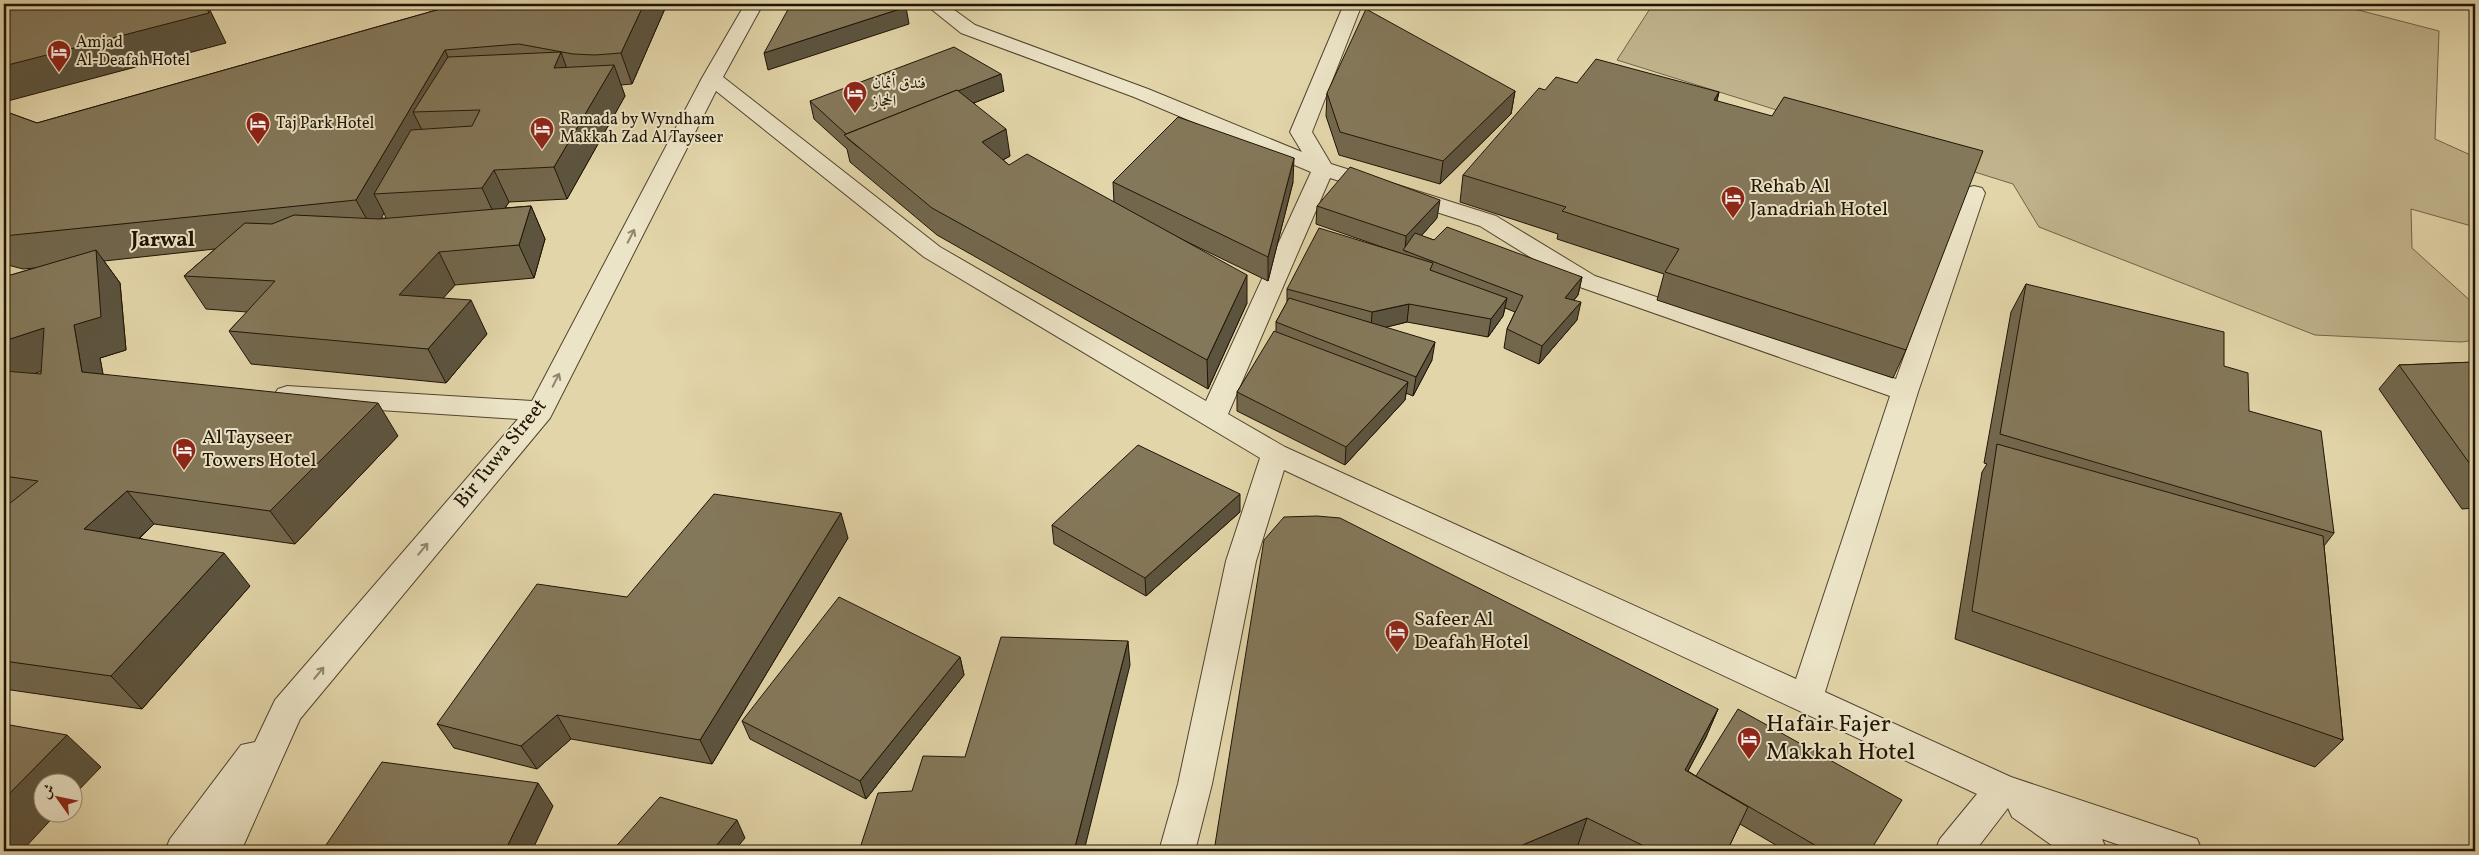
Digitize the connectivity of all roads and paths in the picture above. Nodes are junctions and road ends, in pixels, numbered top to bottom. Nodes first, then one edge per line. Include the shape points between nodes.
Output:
1 (754, 4) edge
2 (934, 4) edge
3 (1353, 4) edge
4 (712, 78) junction
5 (1323, 169) junction
6 (1974, 194) edge
7 (1904, 392) junction
8 (266, 394) edge
9 (540, 411) junction
10 (1213, 417) junction
11 (1275, 454) junction
12 (1806, 699) junction
13 (287, 710) junction
14 (2002, 789) junction
15 (183, 851) edge
16 (223, 851) edge
17 (1178, 851) edge
18 (1953, 851) edge
19 (2089, 851) edge
20 (2184, 851) edge

1 - 4 street, Bir Tuwa Street
2 - 5 street via 968,29 1141,94
3 - 5 street via 1301,132
9 -> 4 street, Bir Tuwa Street
4 - 10 street via 932,252
5 - 7 street via 1488,221 1586,281
5 - 10 street
6 - 7 street
7 - 12 street
8 - 9 street
13 -> 9 street, Bir Tuwa Street
10 - 11 street
11 - 12 street
11 - 17 street via 1241,561
12 - 14 street
13 - 15 street
13 - 16 street, Bir Tuwa Street
14 - 18 street
14 - 19 street
14 - 20 street

